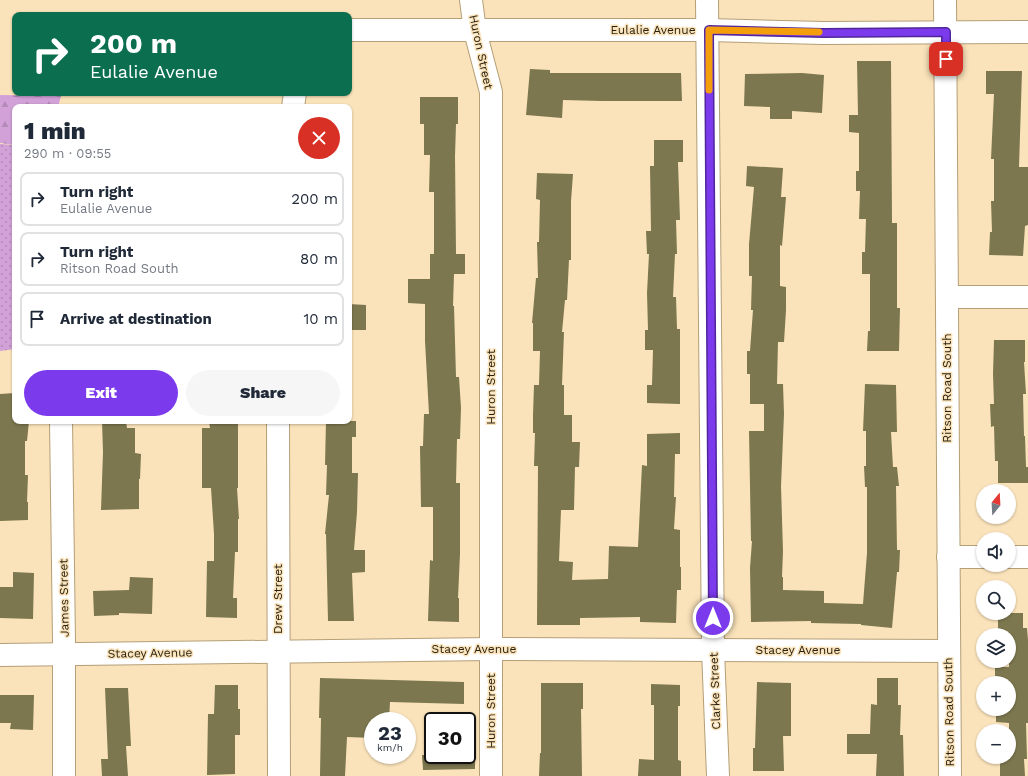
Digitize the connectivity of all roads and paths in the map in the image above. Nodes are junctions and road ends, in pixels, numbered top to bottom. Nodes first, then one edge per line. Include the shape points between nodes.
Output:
1 (471, 0) edge
2 (707, 0) edge
3 (945, 0) edge
4 (352, 30) edge
5 (709, 30) junction
6 (475, 31) junction
7 (946, 32) junction
8 (1028, 32) edge
9 (947, 297) junction
10 (1028, 297) edge
11 (61, 424) edge
12 (278, 424) edge
13 (948, 557) junction
14 (976, 557) edge
15 (1016, 557) edge
16 (1028, 557) edge
17 (491, 649) junction
18 (713, 650) junction
19 (278, 651) junction
20 (948, 651) junction
21 (0, 655) edge
22 (64, 655) junction
23 (64, 776) edge
24 (279, 776) edge
25 (491, 776) edge
26 (718, 776) edge
27 (950, 776) edge

1 - 6 street, Huron Street
2 - 5 street, Clarke Street
3 - 7 street, Ritson Road South
4 - 6 street, Eulalie Avenue
5 - 6 street, Eulalie Avenue
5 - 7 street, Eulalie Avenue via 823,33
5 - 18 street, Clarke Street
6 - 17 street, Huron Street via 491,92
7 - 8 street, Eulalie Avenue
7 - 9 street, Ritson Road South
9 - 10 street
9 - 13 street, Ritson Road South
11 - 22 street, James Street
12 - 19 street, Drew Street
13 - 14 street
13 - 20 street, Ritson Road South
15 - 16 street
17 - 18 street, Stacey Avenue
17 - 19 street, Stacey Avenue
17 - 25 street, Huron Street
18 - 20 street, Stacey Avenue
18 - 26 street, Clarke Street
19 - 22 street, Stacey Avenue
19 - 24 street, Drew Street
20 - 27 street, Ritson Road South
21 - 22 street, Stacey Avenue
22 - 23 street, James Street

